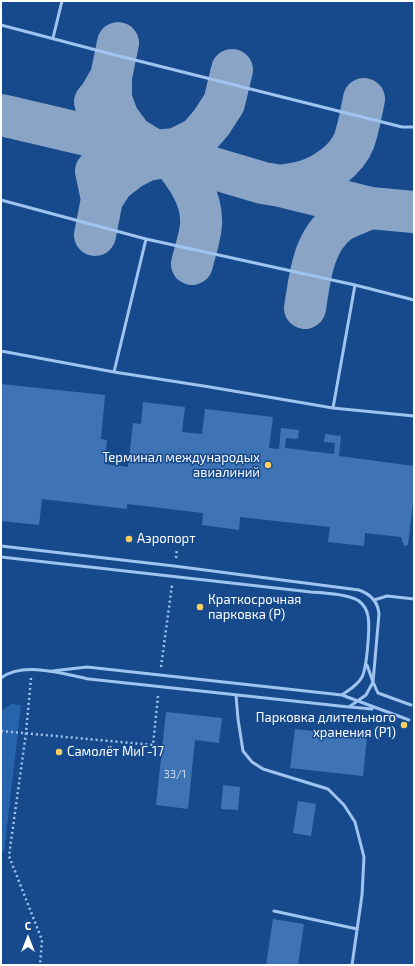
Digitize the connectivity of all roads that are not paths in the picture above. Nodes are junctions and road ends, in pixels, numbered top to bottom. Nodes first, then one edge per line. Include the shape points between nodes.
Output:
1 (62, 1) edge
2 (1, 25) edge
3 (53, 38) junction
4 (414, 127) edge
5 (1, 200) edge
6 (146, 239) junction
7 (355, 285) junction
8 (414, 300) edge
9 (1, 351) edge
10 (114, 372) junction
11 (333, 408) junction
12 (414, 416) edge
13 (1, 546) edge
14 (1, 557) edge
15 (414, 599) edge
16 (374, 600) junction
17 (367, 665) junction
18 (48, 671) junction
19 (1, 678) edge
20 (373, 682) junction
21 (236, 695) junction
22 (342, 695) junction
23 (358, 701) junction
24 (410, 705) dead end
25 (349, 707) junction
26 (376, 709) junction
27 (409, 720) dead end
28 (274, 911) dead end
29 (357, 929) junction
30 (352, 965) edge

1 - 3 lane
2 - 3 lane
3 - 4 lane via 395,126
5 - 6 lane
6 - 7 lane
6 - 10 lane
7 - 8 lane
7 - 11 lane
9 - 10 lane
10 - 11 lane
11 - 12 lane
13 - 16 lane via 359,590
14 - 17 lane via 352,597 365,607 369,618
15 - 16 lane via 387,596
16 - 20 lane via 379,614
17 - 20 lane
17 - 22 lane via 356,685
18 - 19 lane via 14,671
18 - 21 lane via 89,679
18 - 22 lane via 87,667
20 - 23 lane via 366,695
20 - 24 lane via 378,692
21 - 25 lane
21 - 29 lane via 242,751 252,762 262,769 328,789 344,805 355,822 364,856
22 - 23 lane
23 - 25 lane
23 - 26 lane
25 - 26 lane
26 - 27 lane
28 - 29 lane
29 - 30 lane

